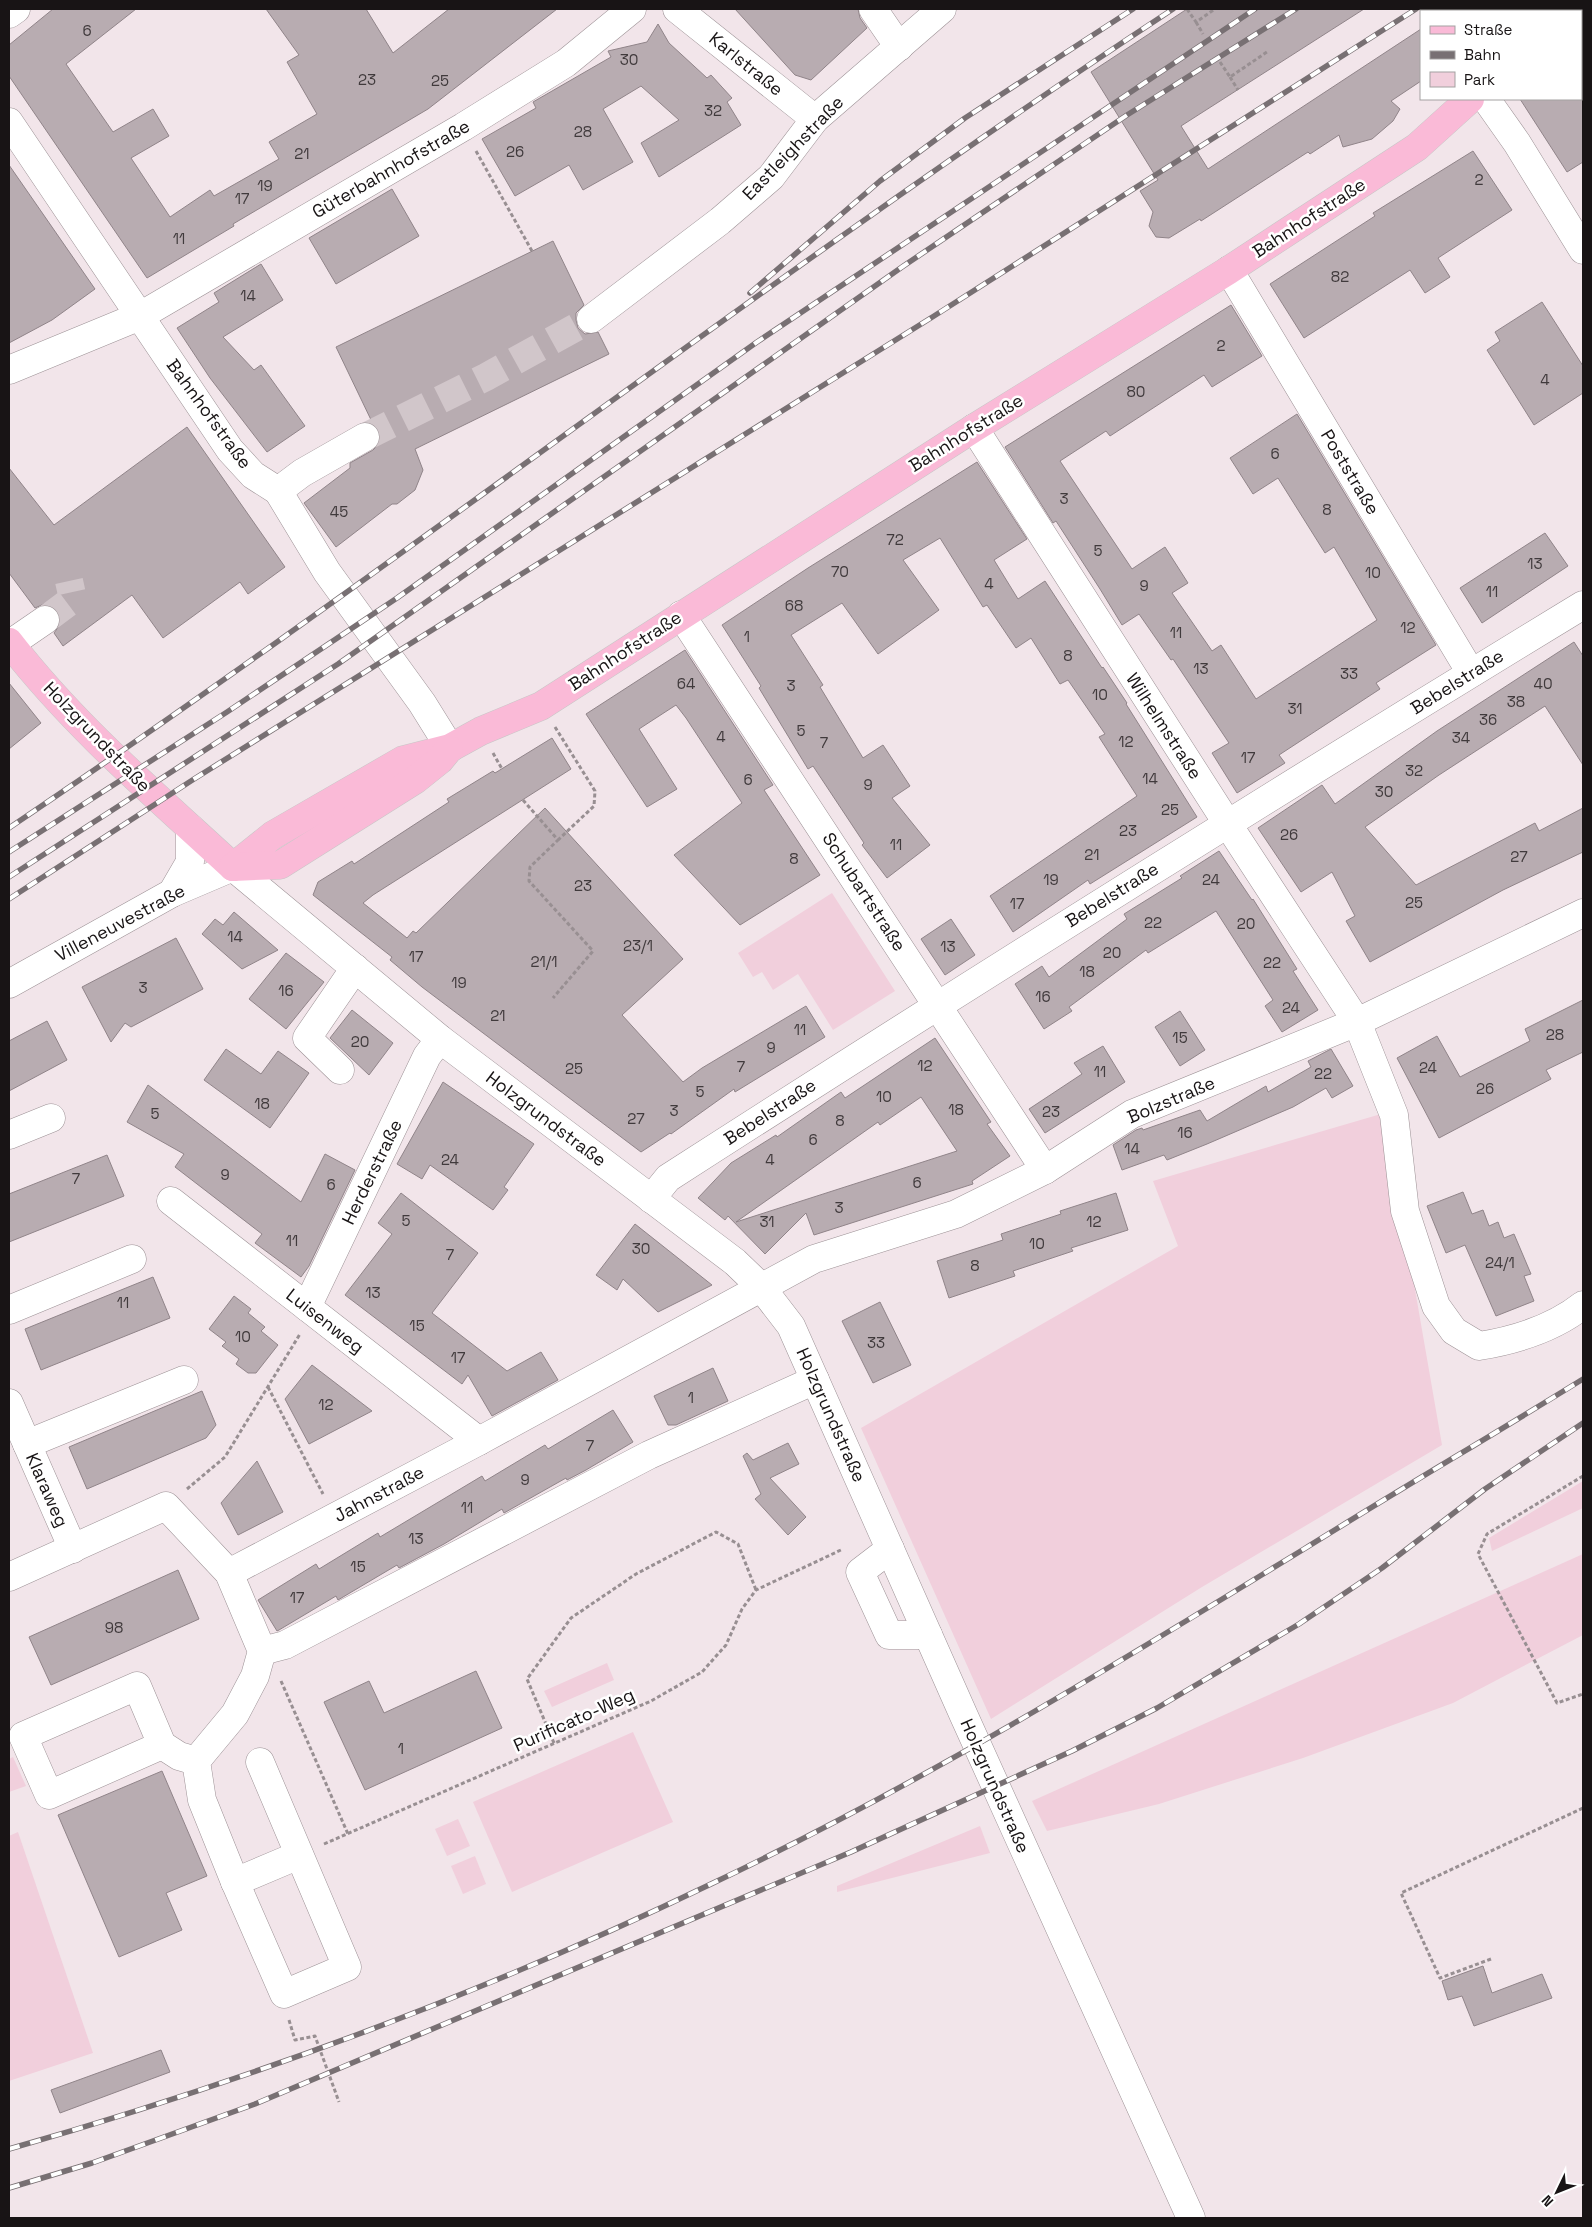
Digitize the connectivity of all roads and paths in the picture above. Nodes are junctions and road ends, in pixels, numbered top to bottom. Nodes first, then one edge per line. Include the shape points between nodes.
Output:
1 (16, 9) edge
2 (632, 9) edge
3 (677, 9) edge
4 (874, 9) edge
5 (942, 9) edge
6 (1187, 9) edge
7 (1215, 9) edge
8 (9, 14) edge
9 (1196, 22) junction
10 (1203, 34) dead end
11 (898, 47) junction
12 (1267, 52) dead end
13 (1220, 62) dead end
14 (1230, 77) junction
15 (1238, 90) dead end
16 (1469, 100) edge
17 (1487, 100) edge
18 (815, 119) junction
19 (9, 122) edge
20 (463, 128) junction
21 (1583, 250) edge
22 (532, 251) dead end
23 (1229, 270) junction
24 (140, 316) junction
25 (591, 319) tunnel mouth
26 (9, 370) edge
27 (974, 428) junction
28 (365, 436) tunnel mouth
29 (278, 491) junction
30 (1583, 605) edge
31 (681, 615) junction
32 (45, 620) tunnel mouth
33 (10, 643) edge
34 (1471, 673) junction
35 (541, 706) junction
36 (450, 748) junction
37 (523, 800) dead end
38 (1227, 823) junction
39 (190, 828) junction
40 (558, 840) junction
41 (233, 867) junction
42 (172, 893) junction
43 (1583, 913) edge
44 (355, 968) junction
45 (9, 984) edge
46 (553, 998) dead end
47 (938, 1005) junction
48 (1357, 1022) junction
49 (440, 1039) junction
50 (340, 1070) dead end
51 (52, 1118) dead end
52 (9, 1135) edge
53 (1045, 1170) junction
54 (651, 1199) junction
55 (171, 1202) dead end
56 (132, 1259) dead end
57 (761, 1287) junction
58 (1583, 1306) edge
59 (307, 1307) junction
60 (9, 1310) edge
61 (184, 1380) dead end
62 (815, 1380) junction
63 (268, 1387) junction
64 (9, 1403) edge
65 (480, 1441) junction
66 (27, 1444) junction
67 (1583, 1476) edge
68 (166, 1506) junction
69 (335, 1517) junction
70 (73, 1549) junction
71 (890, 1549) junction
72 (818, 1560) dead end
73 (228, 1573) junction
74 (9, 1577) edge
75 (756, 1590) junction
76 (928, 1635) junction
77 (262, 1651) junction
78 (1583, 1694) edge
79 (554, 1743) junction
80 (162, 1745) junction
81 (196, 1761) junction
82 (260, 1762) dead end
83 (1583, 1808) edge
84 (348, 1834) junction
85 (299, 1855) junction
86 (235, 1882) junction
87 (1491, 1959) dead end
88 (288, 2019) dead end
89 (339, 2102) dead end
90 (1191, 2218) edge

1 - 8 street
2 - 20 street, Güterbahnhofstraße via 566,62
3 - 18 street, Karlstraße
4 - 11 street
5 - 11 street, Eastleighstraße
6 - 9 path
7 - 9 path
9 - 10 path
11 - 18 street, Eastleighstraße
12 - 14 path
13 - 14 path
14 - 15 path
16 - 23 main road, Bahnhofstraße via 1417,147
17 - 21 street via 1517,142
18 - 25 street, Eastleighstraße via 771,177 720,221
19 - 24 street, Bahnhofstraße
20 - 22 path
20 - 24 street, Güterbahnhofstraße
23 - 27 main road, Bahnhofstraße
23 - 34 street, Poststraße
24 - 26 street, Güterbahnhofstraße
24 - 29 street, Bahnhofstraße via 230,450 253,475
27 - 31 main road, Bahnhofstraße
27 - 38 street, Wilhelmstraße
28 - 29 street
29 - 36 street, Bahnhofstraße via 327,572 422,703
30 - 34 street, Bebelstraße
31 - 35 main road, Bahnhofstraße
31 - 47 street, Schubartstraße
32 - 33 street
33 - 39 main road, Holzgrundstraße via 74,717 141,785
34 - 38 street, Bebelstraße
35 - 36 main road, Bahnhofstraße via 480,731
35 - 40 path via 595,791 594,806
36 - 41 main road, Bahnhofstraße via 415,780 280,865
37 - 40 path
38 - 47 street, Bebelstraße
38 - 48 street, Wilhelmstraße
39 - 41 main road, Holzgrundstraße
39 - 42 street via 190,862
40 - 46 path via 530,867 529,881 593,952
41 - 42 street, Villeneuvestraße
41 - 44 street, Holzgrundstraße
42 - 45 street, Villeneuvestraße
43 - 48 street, Bolzstraße
44 - 49 street, Holzgrundstraße
44 - 50 street via 307,1038
47 - 53 street, Schubartstraße
47 - 54 street, Bebelstraße via 668,1178
48 - 53 street, Bolzstraße via 1132,1114
48 - 58 street, Wilhelmstraße via 1394,1115 1405,1211 1436,1306 1454,1331 1479,1346 1505,1342 1565,1320
49 - 54 street, Holzgrundstraße
49 - 59 street, Herderstraße via 427,1056
51 - 52 street
53 - 57 street, Bolzstraße via 956,1214 814,1259
54 - 57 street, Holzgrundstraße via 735,1262
55 - 59 street, Luisenweg
56 - 60 street
57 - 62 street, Holzgrundstraße via 791,1326
57 - 65 street, Jahnstraße
59 - 63 path via 302,1331
59 - 65 street, Luisenweg
61 - 66 street
62 - 71 street, Holzgrundstraße
62 - 77 street via 649,1455 285,1645
63 - 68 path via 225,1457
63 - 69 path
64 - 66 street, Klaraweg
65 - 69 street, Jahnstraße
66 - 70 street, Klaraweg
67 - 78 path via 1487,1534 1478,1554 1557,1703
68 - 70 street
68 - 73 street
69 - 73 street, Jahnstraße
70 - 74 street
71 - 76 street, Holzgrundstraße
71 - 76 street via 860,1572 889,1635
72 - 75 path, Purificato-Weg
73 - 77 street
75 - 79 path, Purificato-Weg via 742,1609 726,1645 702,1672 651,1701
75 - 79 path via 738,1544 716,1532 636,1574 571,1618 527,1679
76 - 90 street, Holzgrundstraße
77 - 81 street via 256,1676 235,1714
77 - 84 path via 278,1674
79 - 84 path, Purificato-Weg
80 - 80 street via 137,1686 23,1736 49,1795
80 - 81 street via 179,1756
81 - 86 street via 202,1800
82 - 85 street
83 - 87 path via 1400,1893 1440,1978
84 - 85 path, Purificato-Weg
85 - 86 street
85 - 86 street via 347,1967 284,1994
88 - 89 path via 295,2040 315,2036

